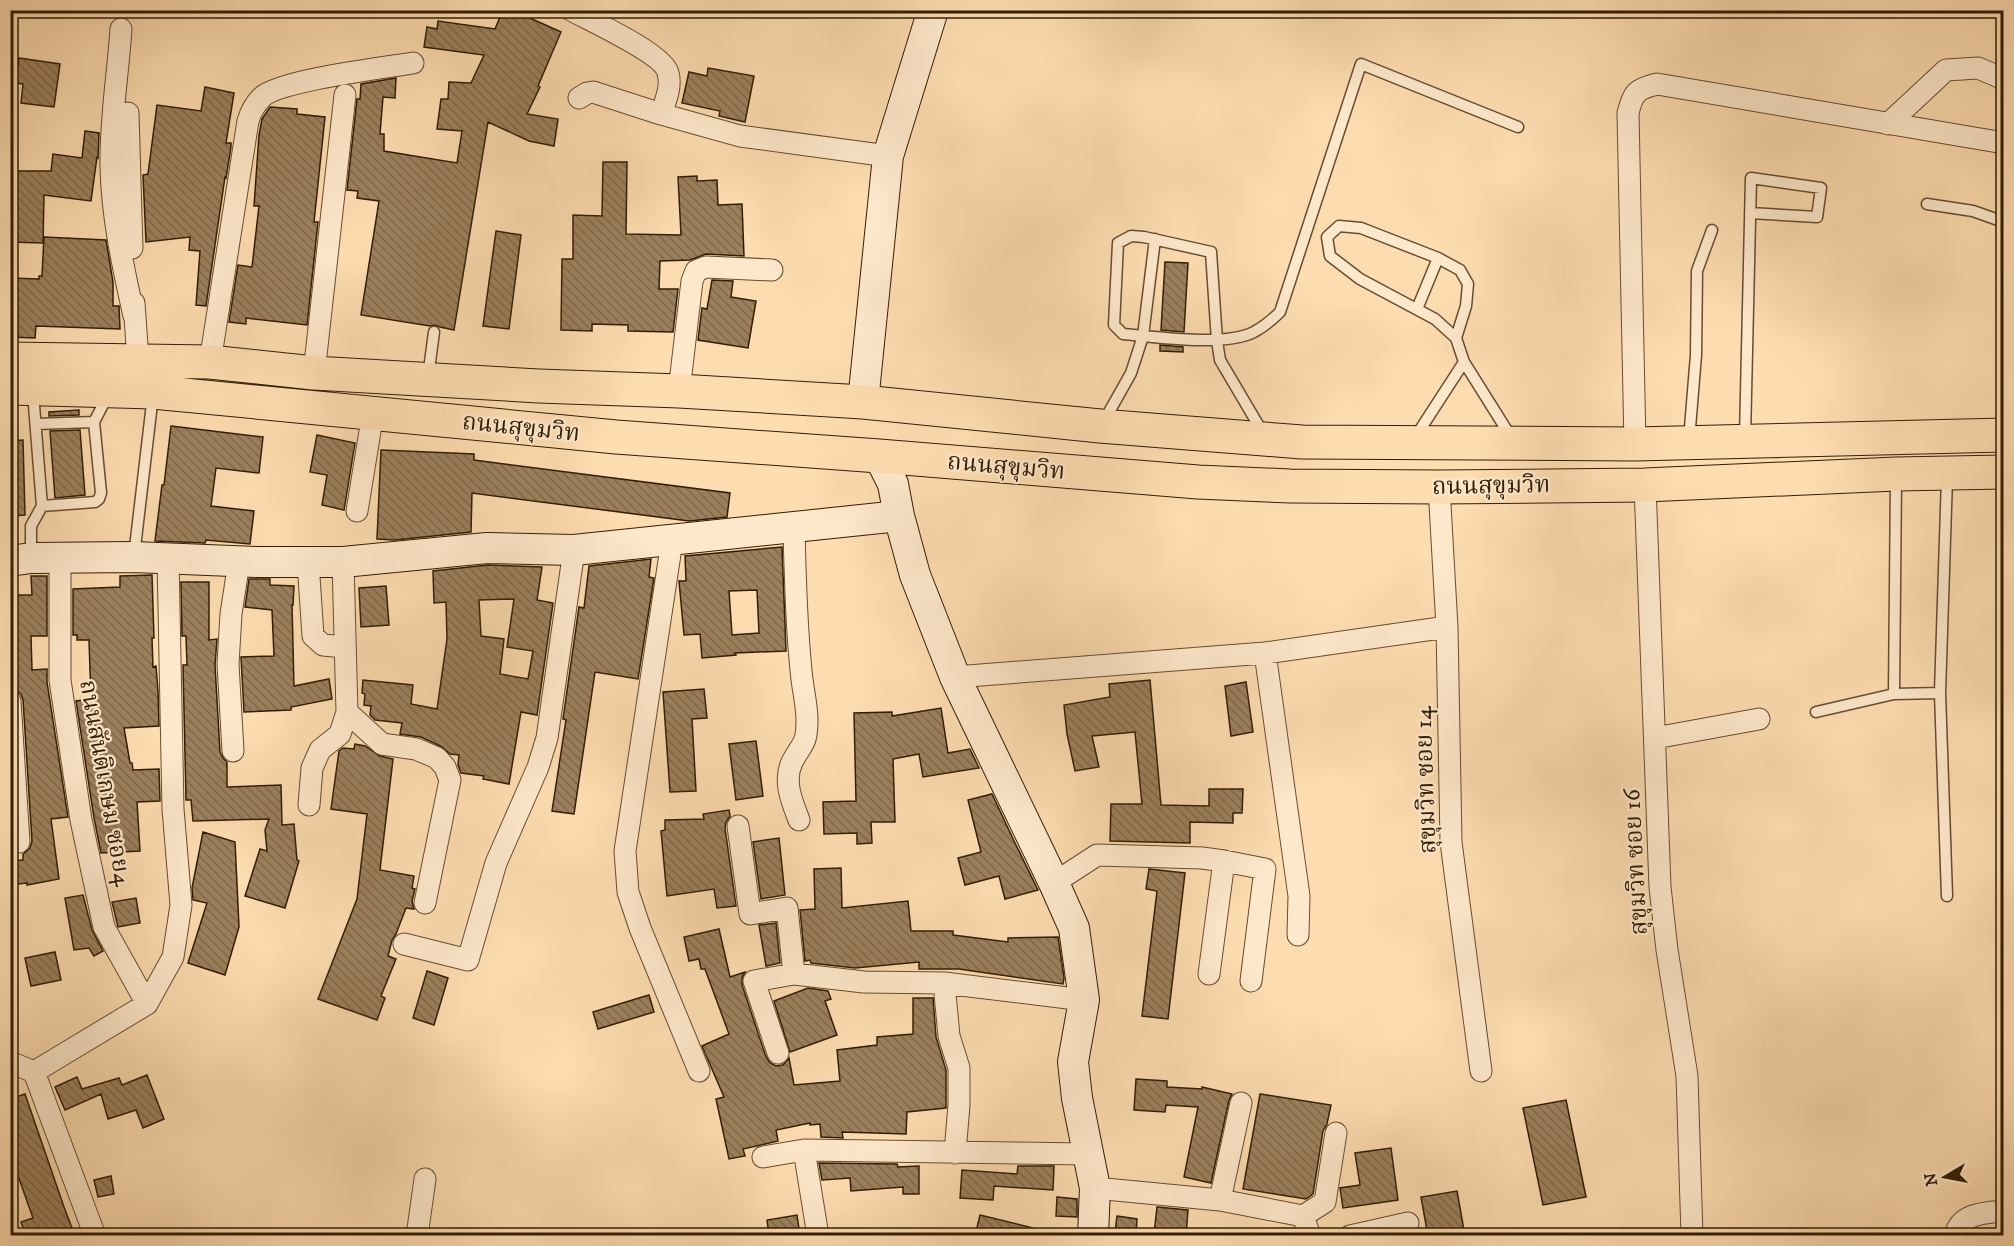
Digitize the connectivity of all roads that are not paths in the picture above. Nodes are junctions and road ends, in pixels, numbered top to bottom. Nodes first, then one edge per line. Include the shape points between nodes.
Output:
1 (571, 10) edge
2 (933, 10) edge
3 (121, 29) dead end
4 (413, 63) dead end
5 (2004, 79) edge
6 (345, 95) dead end
7 (579, 98) dead end
8 (128, 113) dead end
9 (661, 114) junction
10 (1888, 124) junction
11 (1518, 127) dead end
12 (2004, 143) edge
13 (888, 156) junction
14 (1927, 204) dead end
15 (1750, 213) junction
16 (2004, 222) edge
17 (1712, 230) dead end
18 (1155, 239) junction
19 (1438, 258) junction
20 (772, 270) dead end
21 (1417, 309) junction
22 (134, 316) junction
23 (434, 332) dead end
24 (1143, 336) junction
25 (1456, 338) junction
26 (1216, 341) junction
27 (10, 359) edge
28 (138, 360) junction
29 (1464, 362) junction
30 (226, 364) junction
31 (314, 373) junction
32 (427, 380) junction
33 (21, 388) edge
34 (110, 391) junction
35 (679, 391) junction
36 (153, 392) junction
37 (236, 400) junction
38 (863, 402) junction
39 (373, 413) junction
40 (94, 422) junction
41 (36, 424) junction
42 (1100, 426) junction
43 (2004, 435) edge
44 (1267, 441) junction
45 (1745, 442) junction
46 (1688, 443) junction
47 (1411, 444) junction
48 (1635, 444) junction
49 (1516, 445) junction
50 (879, 456) junction
51 (2004, 472) edge
52 (1947, 473) junction
53 (1896, 474) junction
54 (1645, 485) junction
55 (1439, 487) junction
56 (42, 506) junction
57 (357, 511) dead end
58 (899, 516) junction
59 (794, 527) junction
60 (672, 541) junction
61 (574, 550) junction
62 (134, 556) junction
63 (60, 558) junction
64 (168, 558) junction
65 (21, 559) edge
66 (239, 562) junction
67 (308, 562) junction
68 (343, 562) junction
69 (1448, 627) junction
70 (345, 646) junction
71 (1265, 653) junction
72 (955, 677) junction
73 (1940, 693) junction
74 (1894, 694) junction
75 (10, 702) edge
76 (347, 712) junction
77 (1816, 712) dead end
78 (1759, 719) dead end
79 (1655, 738) junction
80 (233, 751) dead end
81 (309, 805) dead end
82 (799, 820) dead end
83 (738, 826) dead end
84 (19, 842) dead end
85 (1224, 861) junction
86 (1054, 883) junction
87 (1947, 896) dead end
88 (425, 903) dead end
89 (1298, 935) dead end
90 (404, 944) dead end
91 (794, 974) junction
92 (1209, 974) dead end
93 (1251, 981) dead end
94 (944, 983) junction
95 (1084, 1000) junction
96 (147, 1004) junction
97 (778, 1053) dead end
98 (10, 1062) edge
99 (699, 1071) dead end
100 (1481, 1071) dead end
101 (34, 1072) junction
102 (1241, 1103) dead end
103 (1336, 1133) dead end
104 (804, 1150) junction
105 (955, 1154) junction
106 (1088, 1154) junction
107 (763, 1157) dead end
108 (425, 1179) dead end
109 (1095, 1188) junction
110 (1220, 1200) junction
111 (2004, 1211) edge
112 (1408, 1223) dead end
113 (1306, 1226) edge
114 (94, 1236) edge
115 (417, 1236) edge
116 (818, 1236) edge
117 (1093, 1236) edge
118 (1350, 1236) edge
119 (1692, 1236) edge
120 (1955, 1236) edge

1 - 9 street via 631,42 666,67 669,80
2 - 13 street
3 - 22 street via 111,167 119,252
4 - 30 street via 289,86 264,95 253,108 248,121
5 - 10 street via 1978,68 1946,70
6 - 31 street
7 - 9 street via 594,92
8 - 22 street
9 - 13 street via 741,136
10 - 12 street
10 - 48 street via 1657,84 1633,95 1628,113
11 - 26 lane via 1361,64 1280,312 1252,333
13 - 38 street
14 - 16 lane via 1973,211
15 - 15 lane via 1751,178 1821,188 1817,217
15 - 45 lane
17 - 46 lane via 1696,271 1696,355
18 - 24 lane
18 - 24 lane via 1131,236 1118,243 1114,324 1123,334
18 - 26 lane via 1211,252
19 - 21 lane
19 - 21 lane via 1361,228 1339,226 1327,237 1330,256 1360,279
19 - 25 lane via 1460,270 1468,284
20 - 35 street via 706,267 696,271
21 - 25 lane
22 - 28 street
23 - 32 lane
24 - 26 lane
24 - 42 lane via 1131,373
25 - 29 lane
26 - 44 lane via 1220,360
27 - 28 main road, ถนนสุขุมวิท
28 - 30 main road, ถนนสุขุมวิท
29 - 47 lane
29 - 49 lane
30 - 31 main road, ถนนสุขุมวิท
30 - 37 main road
31 - 32 main road, ถนนสุขุมวิท
32 - 35 main road, ถนนสุขุมวิท
33 - 34 main road, ถนนสุขุมวิท
33 - 41 lane
34 - 36 main road, ถนนสุขุมวิท
34 - 40 lane
35 - 38 main road, ถนนสุขุมวิท
36 - 37 main road, ถนนสุขุมวิท
36 - 62 lane
37 - 39 main road, ถนนสุขุมวิท
38 - 42 main road, ถนนสุขุมวิท
38 - 50 main road
39 - 50 main road, ถนนสุขุมวิท via 615,437
39 - 57 street
40 - 41 lane
40 - 56 lane via 99,499
41 - 56 lane
42 - 44 main road, ถนนสุขุมวิท
43 - 45 main road, ถนนสุขุมวิท
44 - 47 main road, ถนนสุขุมวิท
45 - 46 main road, ถนนสุขุมวิท
46 - 48 main road, ถนนสุขุมวิท
47 - 49 main road, ถนนสุขุมวิท
48 - 49 main road, ถนนสุขุมวิท
50 - 55 main road, ถนนสุขุมวิท via 1198,482
50 - 58 street via 893,484
51 - 52 main road, ถนนสุขุมวิท
52 - 53 main road, ถนนสุขุมวิท
52 - 73 lane
53 - 54 main road, ถนนสุขุมวิท
53 - 74 lane
54 - 55 main road, ถนนสุขุมวิท
54 - 79 street, สุขุมวิท ซอย 16
55 - 69 street, สุขุมวิท ซอย 14
56 - 65 lane
58 - 59 street
58 - 72 street via 915,575
59 - 60 street
59 - 82 street via 797,624 807,719 806,739 788,779
60 - 61 street
60 - 99 street via 625,851 628,892 640,928
61 - 68 street via 487,549
61 - 90 street via 546,738 538,767 496,863 468,960
62 - 63 street
62 - 64 street
63 - 65 street
63 - 96 street, ถนนสันติเกษม ซอย4 via 60,680 81,820 104,927
64 - 66 street
64 - 96 street via 173,810 181,905 173,957
66 - 67 street
66 - 80 street via 228,664
67 - 68 street
67 - 70 street via 313,636 322,645
68 - 70 street
69 - 71 street
69 - 100 street, สุขุมวิท ซอย 14 via 1451,842
70 - 76 street
71 - 72 street
71 - 89 street via 1299,896
72 - 86 street
73 - 74 lane
73 - 87 lane
74 - 77 lane
75 - 84 street
76 - 81 street via 340,734 320,750 312,768
76 - 88 street via 382,744 416,749 437,758 445,767 450,780
78 - 79 street
79 - 119 street, สุขุมวิท ซอย 16 via 1660,887 1687,1076
83 - 91 street via 750,914 787,908
85 - 86 street via 1096,855
85 - 92 street
85 - 93 street via 1264,869
86 - 95 street via 1074,928
91 - 94 street via 864,982
91 - 97 street via 754,981
94 - 95 street
94 - 105 street via 949,1036 959,1068
95 - 106 street via 1073,1062
96 - 101 street
98 - 101 street
101 - 114 street
102 - 110 street
103 - 113 street via 1325,1202
104 - 105 street
104 - 107 street
104 - 116 street
105 - 106 street
106 - 109 street
108 - 115 street
109 - 110 street
109 - 117 street
110 - 113 street
111 - 120 street via 1969,1217 1962,1221
112 - 118 street

